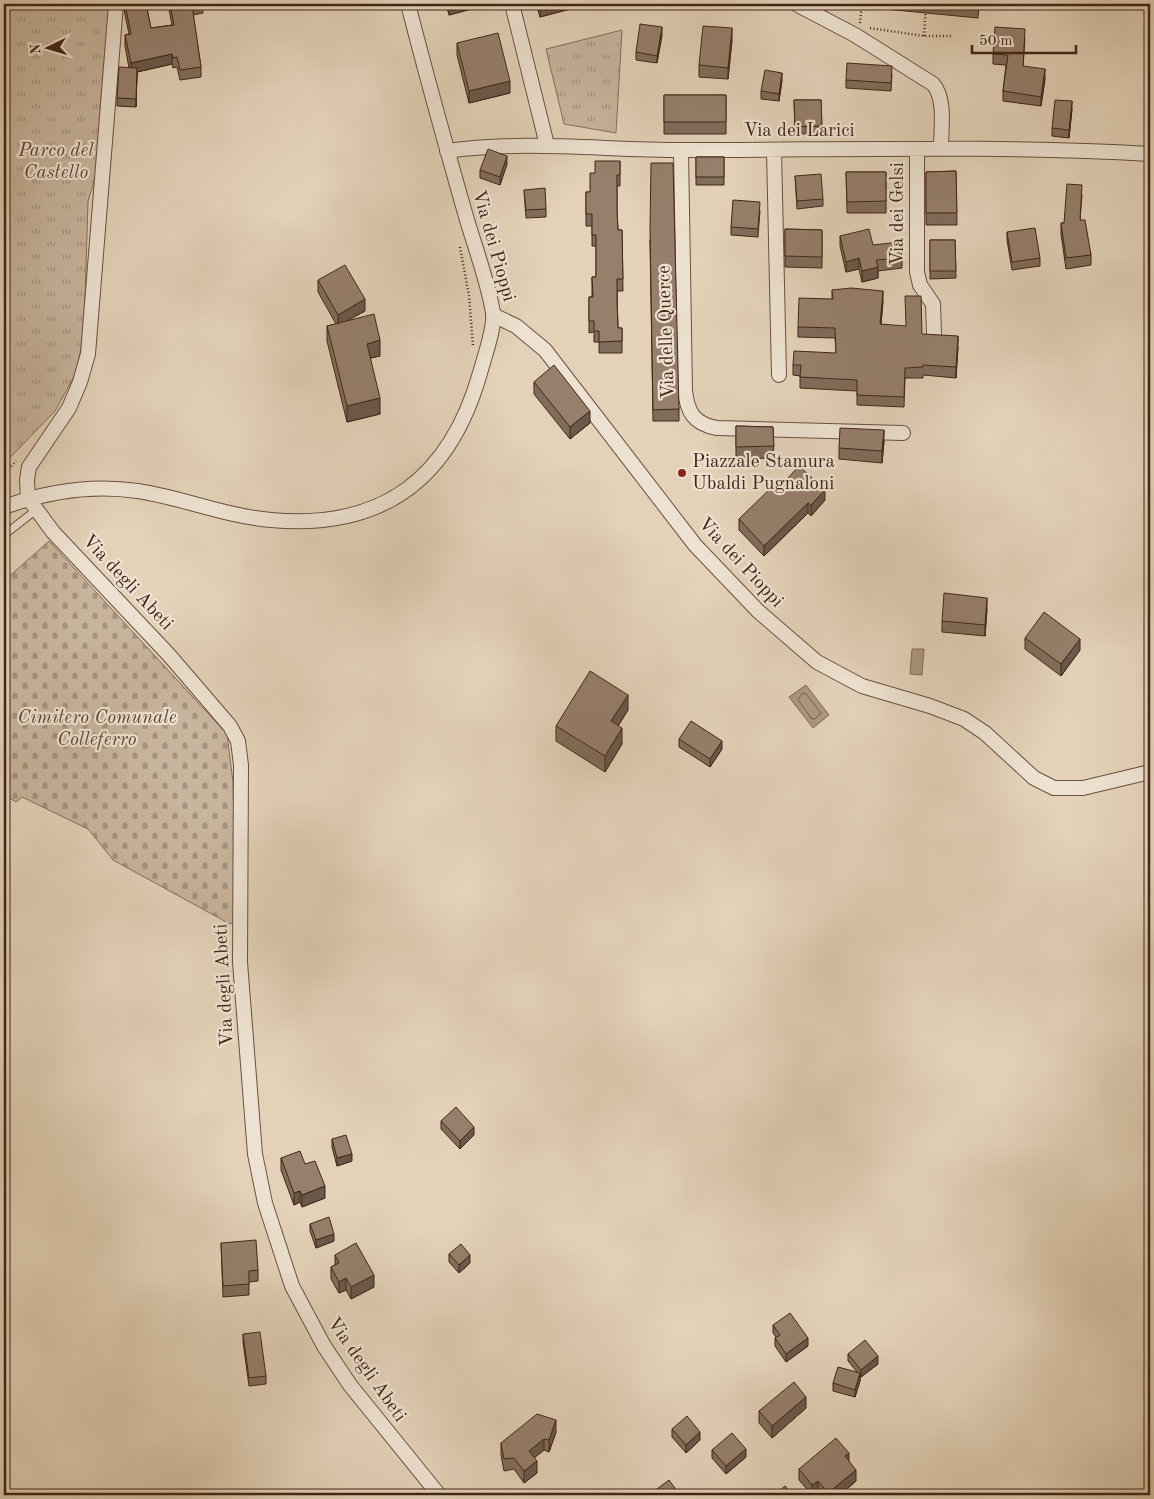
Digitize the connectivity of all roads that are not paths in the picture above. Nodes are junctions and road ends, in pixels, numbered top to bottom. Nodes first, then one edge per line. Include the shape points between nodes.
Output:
1 (116, 4) edge
2 (408, 4) edge
3 (512, 4) edge
4 (796, 4) edge
5 (547, 145) junction
6 (941, 148) junction
7 (917, 149) junction
8 (681, 150) junction
9 (774, 150) junction
10 (447, 151) junction
11 (1150, 154) edge
12 (493, 315) junction
13 (934, 334) edge
14 (779, 375) dead end
15 (903, 433) dead end
16 (32, 504) junction
17 (4, 507) edge
18 (4, 535) edge
19 (1150, 772) edge
20 (439, 1495) edge

1 - 16 street via 88,354 69,408 29,467 27,480
2 - 10 street, Via dei Pioppi
3 - 5 street
4 - 6 street via 855,35 933,84 940,101
5 - 8 street, Via dei Larici
5 - 10 street, Via dei Larici
6 - 7 street, Via dei Larici
6 - 11 street, Via dei Larici
7 - 9 street, Via dei Larici
7 - 13 street, Via dei Gelsi via 917,272 920,285 933,304
8 - 9 street, Via dei Larici
8 - 15 street, Via delle Querce via 685,390 687,406 693,417 703,425 717,428
9 - 14 street
10 - 12 street, Via dei Pioppi
12 - 16 street via 477,384 454,435 421,477 399,496 377,508 337,519 302,521 238,515 111,488 62,490
12 - 19 street, Via dei Pioppi via 516,326 544,350 695,545 769,622 817,662 862,686 964,719 1008,752 1031,775 1054,788 1083,788
16 - 17 street
16 - 18 lane
16 - 20 street, Via degli Abeti via 63,542 194,682 230,726 238,741 241,765 240,962 255,1154 265,1203 292,1286 324,1346 350,1385

